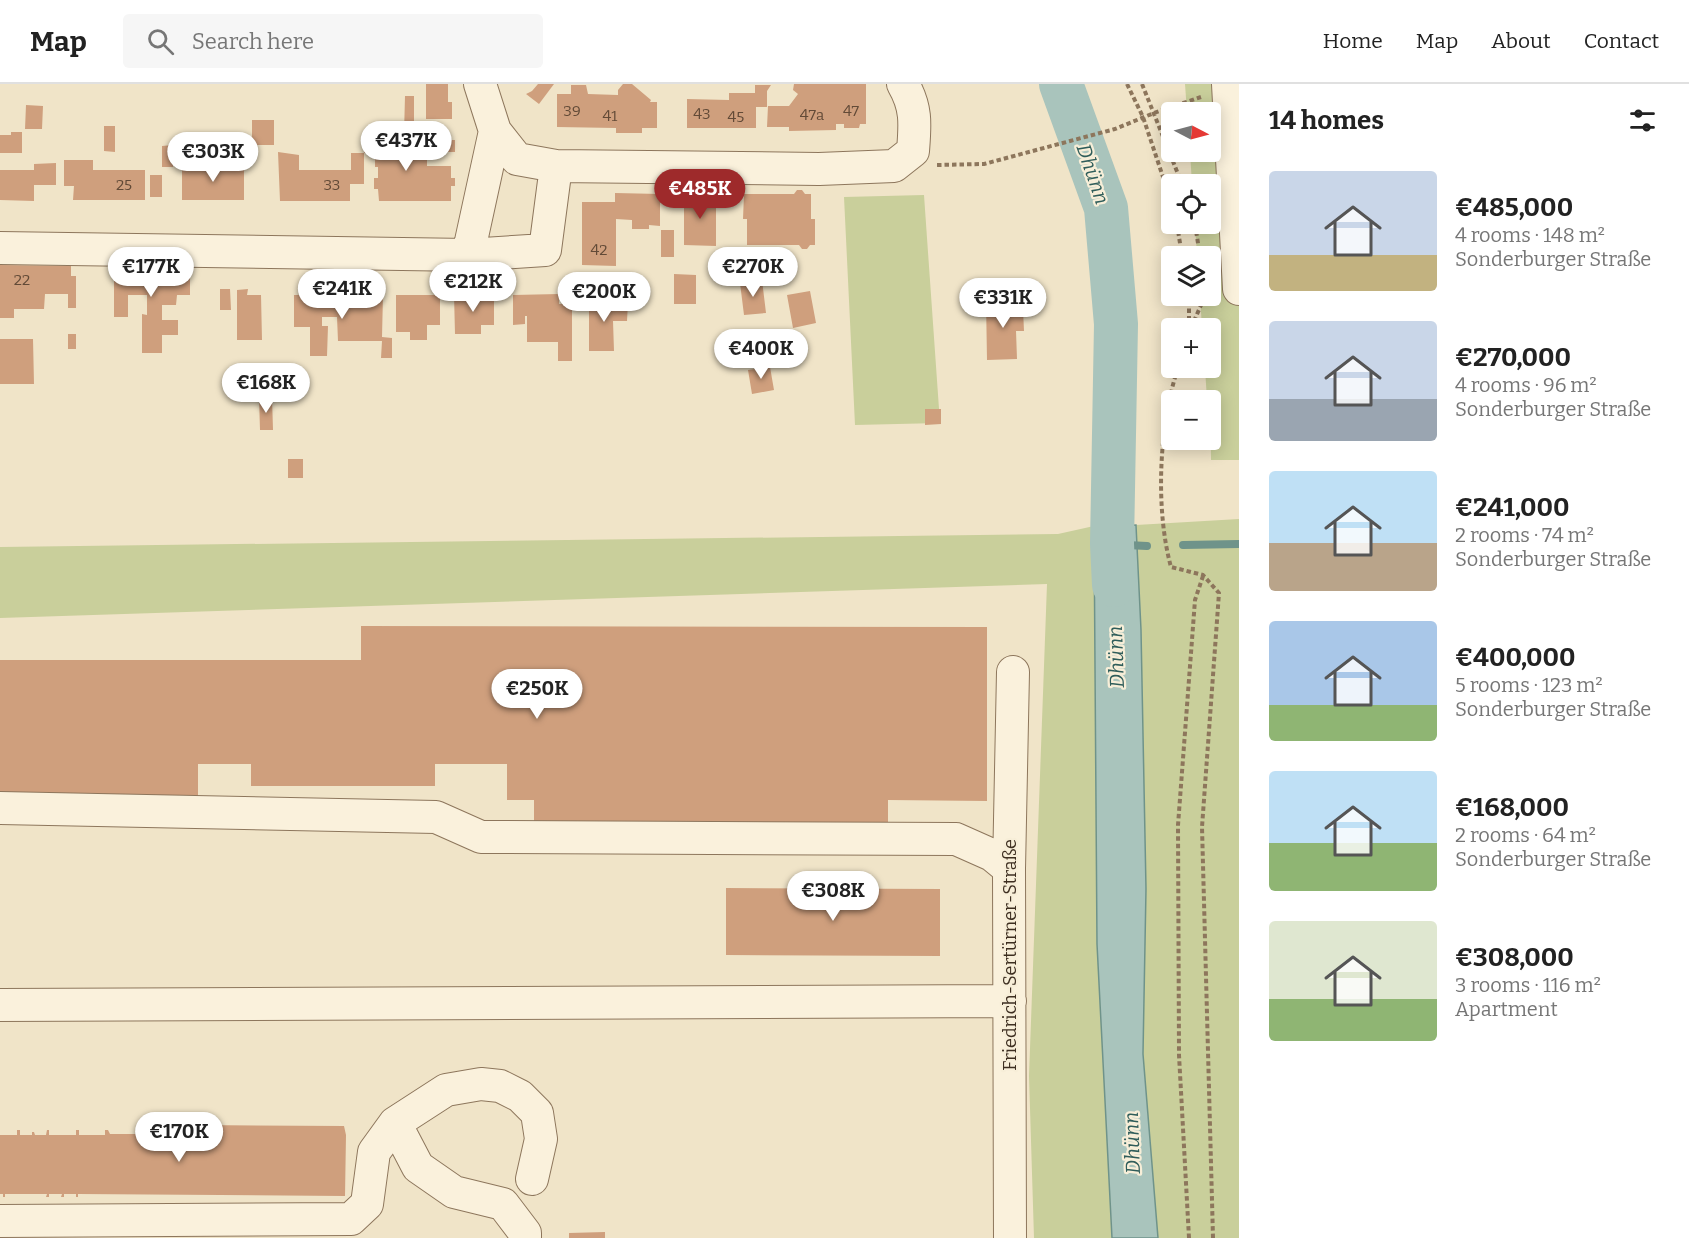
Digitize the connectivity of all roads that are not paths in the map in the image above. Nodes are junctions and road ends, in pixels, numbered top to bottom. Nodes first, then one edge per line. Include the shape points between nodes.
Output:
1 (480, 84) edge
2 (903, 84) edge
3 (1232, 92) edge
4 (495, 131) junction
5 (556, 166) junction
6 (0, 248) edge
7 (468, 255) junction
8 (1239, 290) edge
9 (1013, 672) dead end
10 (0, 808) edge
11 (1010, 869) junction
12 (1010, 1001) junction
13 (0, 1005) edge
14 (395, 1123) junction
15 (532, 1179) junction
16 (503, 1204) junction
17 (0, 1221) edge
18 (525, 1235) edge
19 (1010, 1238) edge

1 - 4 street
2 - 5 street via 915,118 913,151 894,166
3 - 8 street
4 - 5 street via 517,159
4 - 7 street
5 - 7 street via 545,250
6 - 7 street
9 - 11 street, Friedrich-Sertürner-Straße
10 - 11 street via 436,817 481,837 956,839 992,855
11 - 12 street, Friedrich-Sertürner-Straße
12 - 13 street
12 - 19 street, Friedrich-Sertürner-Straße
14 - 15 street via 446,1090 481,1084 500,1086 520,1096 537,1113 542,1139
14 - 16 street via 418,1167 454,1192
14 - 17 street via 374,1152 368,1204 351,1219
15 - 16 street
15 - 18 street
16 - 18 street

